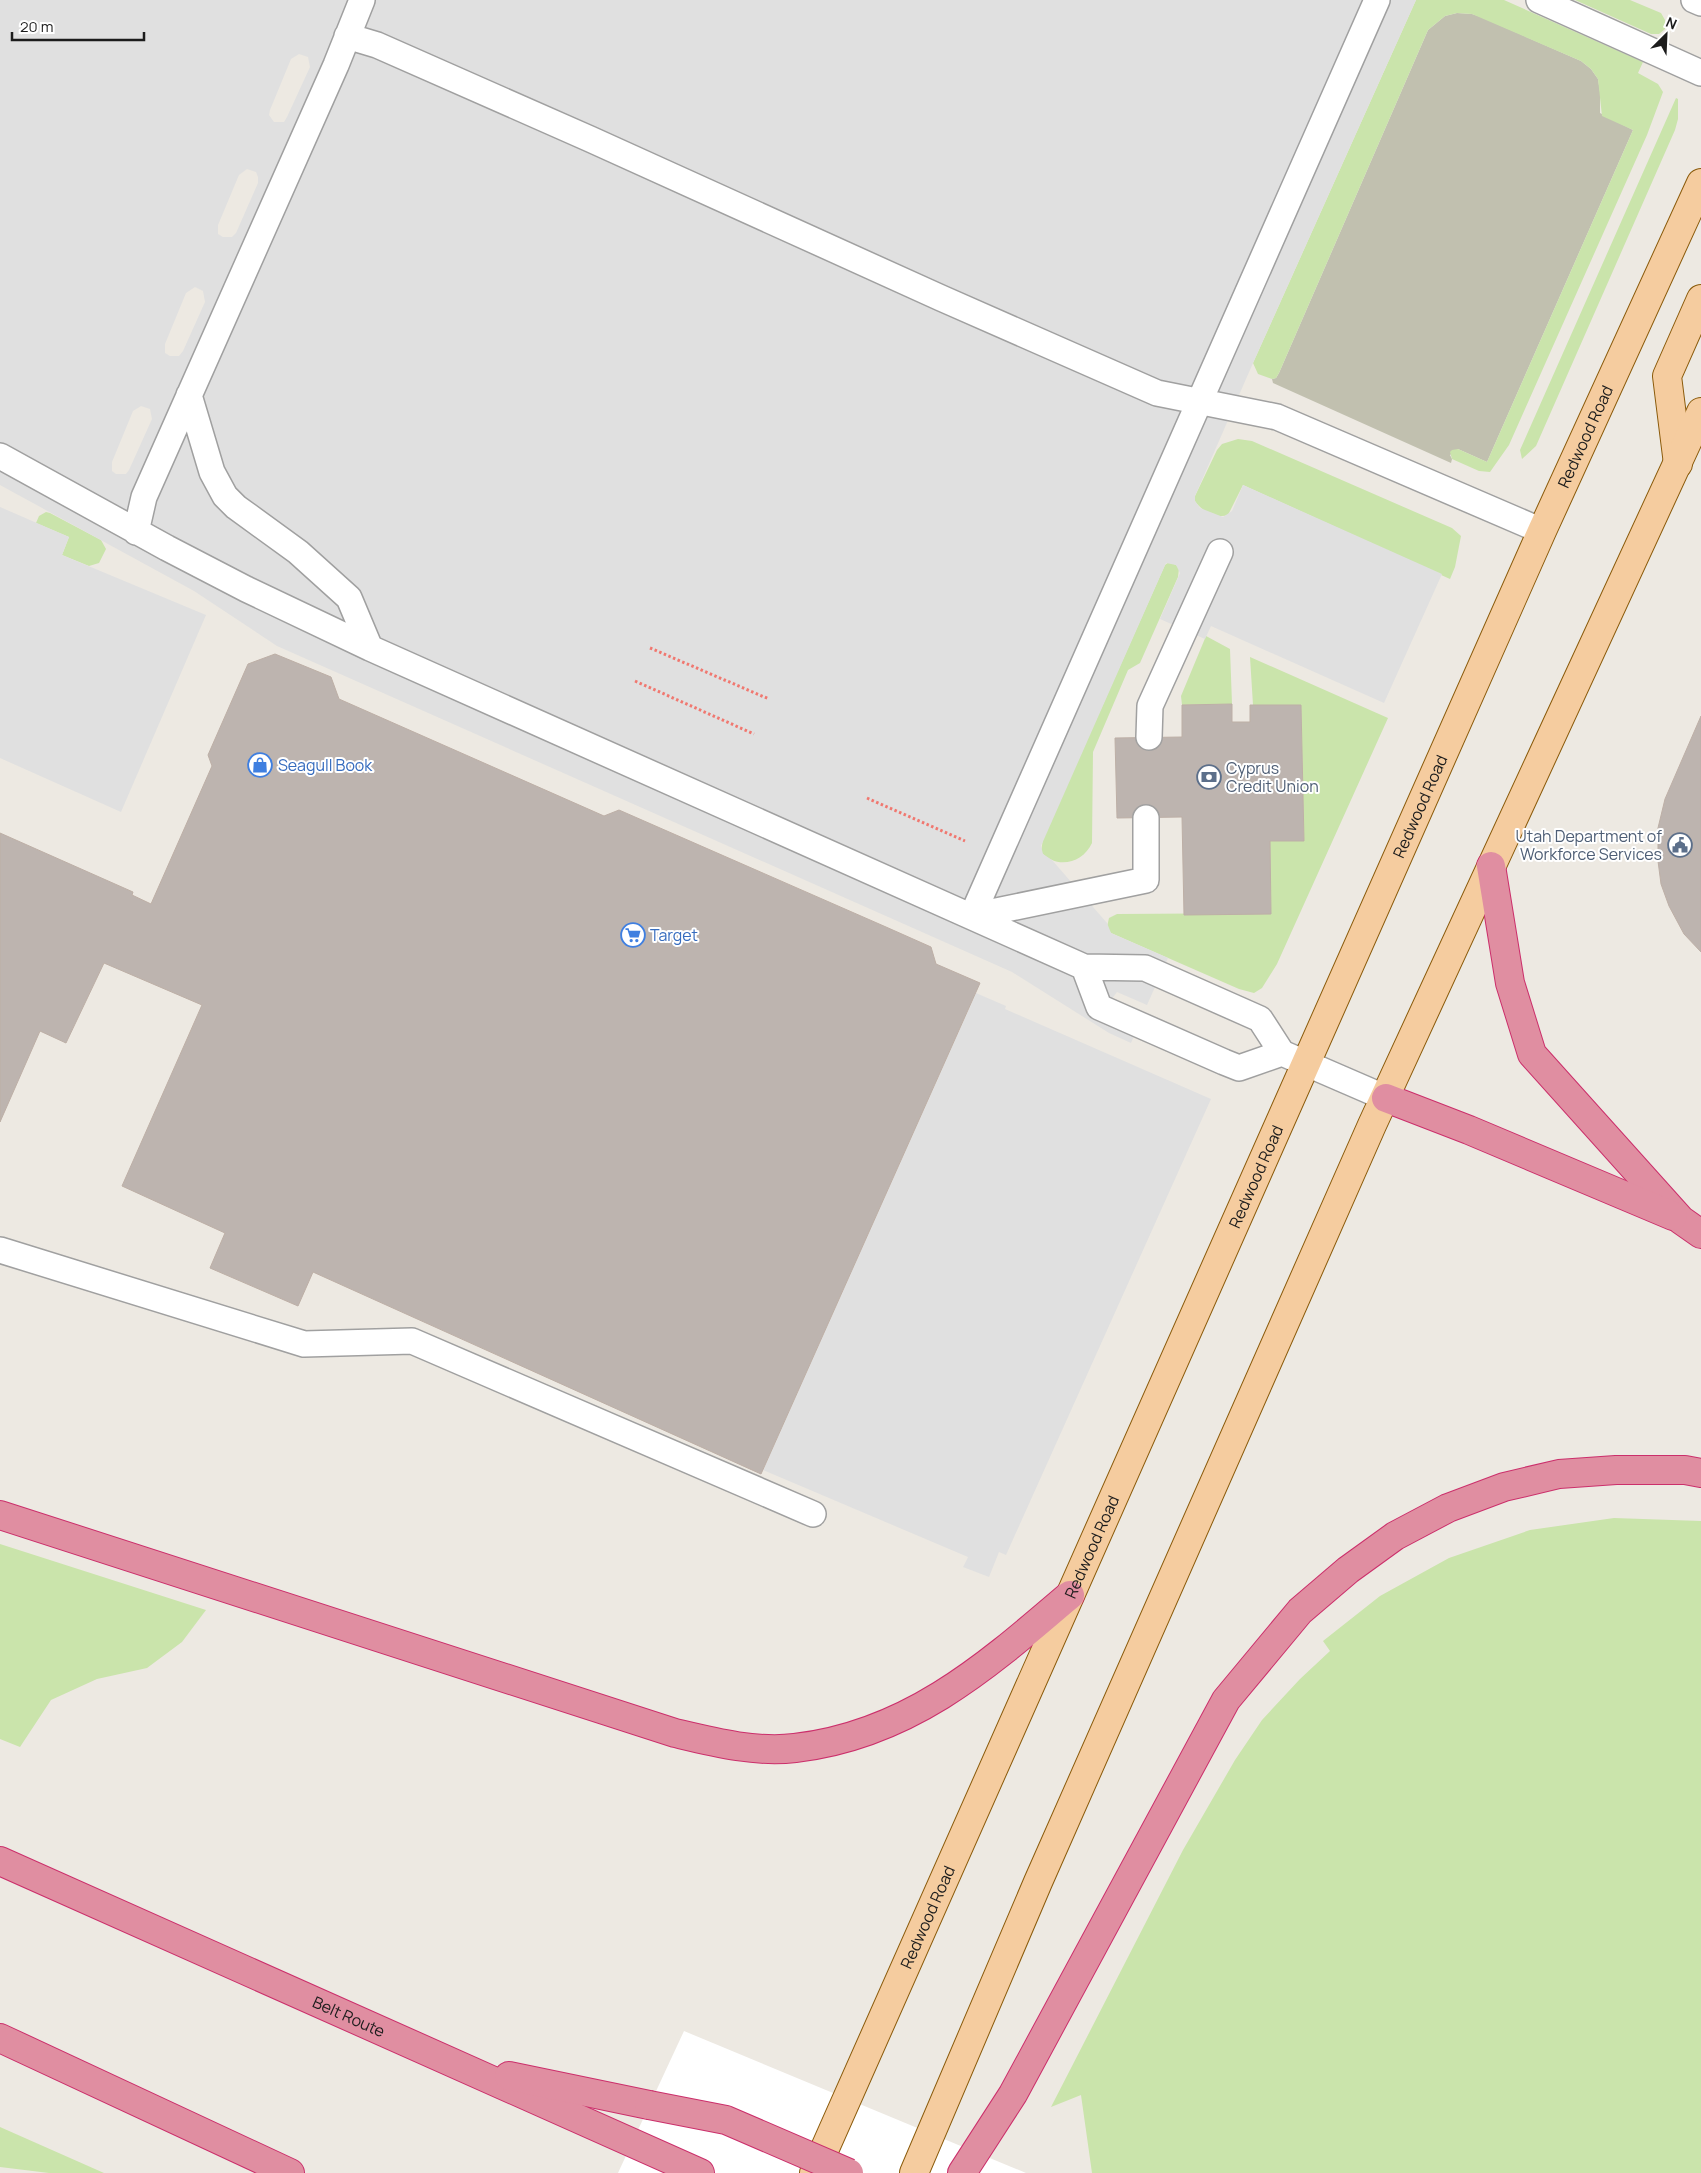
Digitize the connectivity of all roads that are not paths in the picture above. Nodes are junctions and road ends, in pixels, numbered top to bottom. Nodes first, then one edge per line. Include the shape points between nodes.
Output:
1 (362, 0) edge
2 (1377, 0) edge
3 (1539, 0) edge
4 (1694, 0) edge
5 (1701, 3) edge
6 (347, 36) junction
7 (1701, 73) edge
8 (1701, 182) edge
9 (1701, 299) edge
10 (188, 395) junction
11 (1200, 402) junction
12 (1701, 412) edge
13 (0, 456) edge
14 (1678, 464) junction
15 (1542, 531) junction
16 (136, 532) junction
17 (1220, 552) dead end
18 (370, 648) junction
19 (1149, 737) dead end
20 (1146, 818) dead end
21 (1491, 866) junction
22 (972, 916) junction
23 (1084, 967) junction
24 (1282, 1053) junction
25 (1306, 1065) junction
26 (1386, 1098) junction
27 (1691, 1227) edge
28 (0, 1250) edge
29 (1701, 1473) edge
30 (812, 1514) dead end
31 (0, 1515) edge
32 (1070, 1595) junction
33 (0, 1861) edge
34 (0, 2038) edge
35 (461, 2066) junction
36 (290, 2173) edge
37 (700, 2173) edge
38 (814, 2173) edge
39 (849, 2173) edge
40 (914, 2173) edge
41 (962, 2173) edge

1 - 6 lane
2 - 11 lane
3 - 7 lane
4 - 5 lane
6 - 10 lane
6 - 11 lane via 377,45 1157,393
8 - 15 main road, Redwood Road
9 - 14 main road via 1667,376
10 - 16 lane via 144,497
10 - 18 lane via 212,472 225,496 298,552 349,598
11 - 15 lane via 1277,417
11 - 22 lane
12 - 14 main road
13 - 16 lane
14 - 21 main road
15 - 25 main road, Redwood Road
16 - 18 lane
17 - 19 lane via 1150,706
18 - 22 lane
20 - 22 lane via 1146,880
21 - 26 main road
21 - 27 highway via 1510,983 1532,1054
22 - 23 lane
23 - 24 lane via 1145,968 1260,1019
23 - 24 lane via 1099,1007 1188,1046 1239,1068
24 - 25 lane
25 - 26 lane
25 - 32 main road, Redwood Road
26 - 27 highway via 1469,1130
26 - 40 main road via 1042,1873
28 - 30 lane via 304,1344 412,1341
29 - 41 highway via 1616,1470 1559,1474 1504,1487 1448,1508 1395,1536 1348,1570 1300,1612 1226,1700 1012,2094
31 - 32 highway via 675,1733 758,1748 794,1748 833,1741 870,1731 906,1716 992,1661
32 - 38 main road, Redwood Road
33 - 35 highway, Belt Route
34 - 36 highway
35 - 37 highway, Belt Route
35 - 39 highway, bridge via 726,2120

